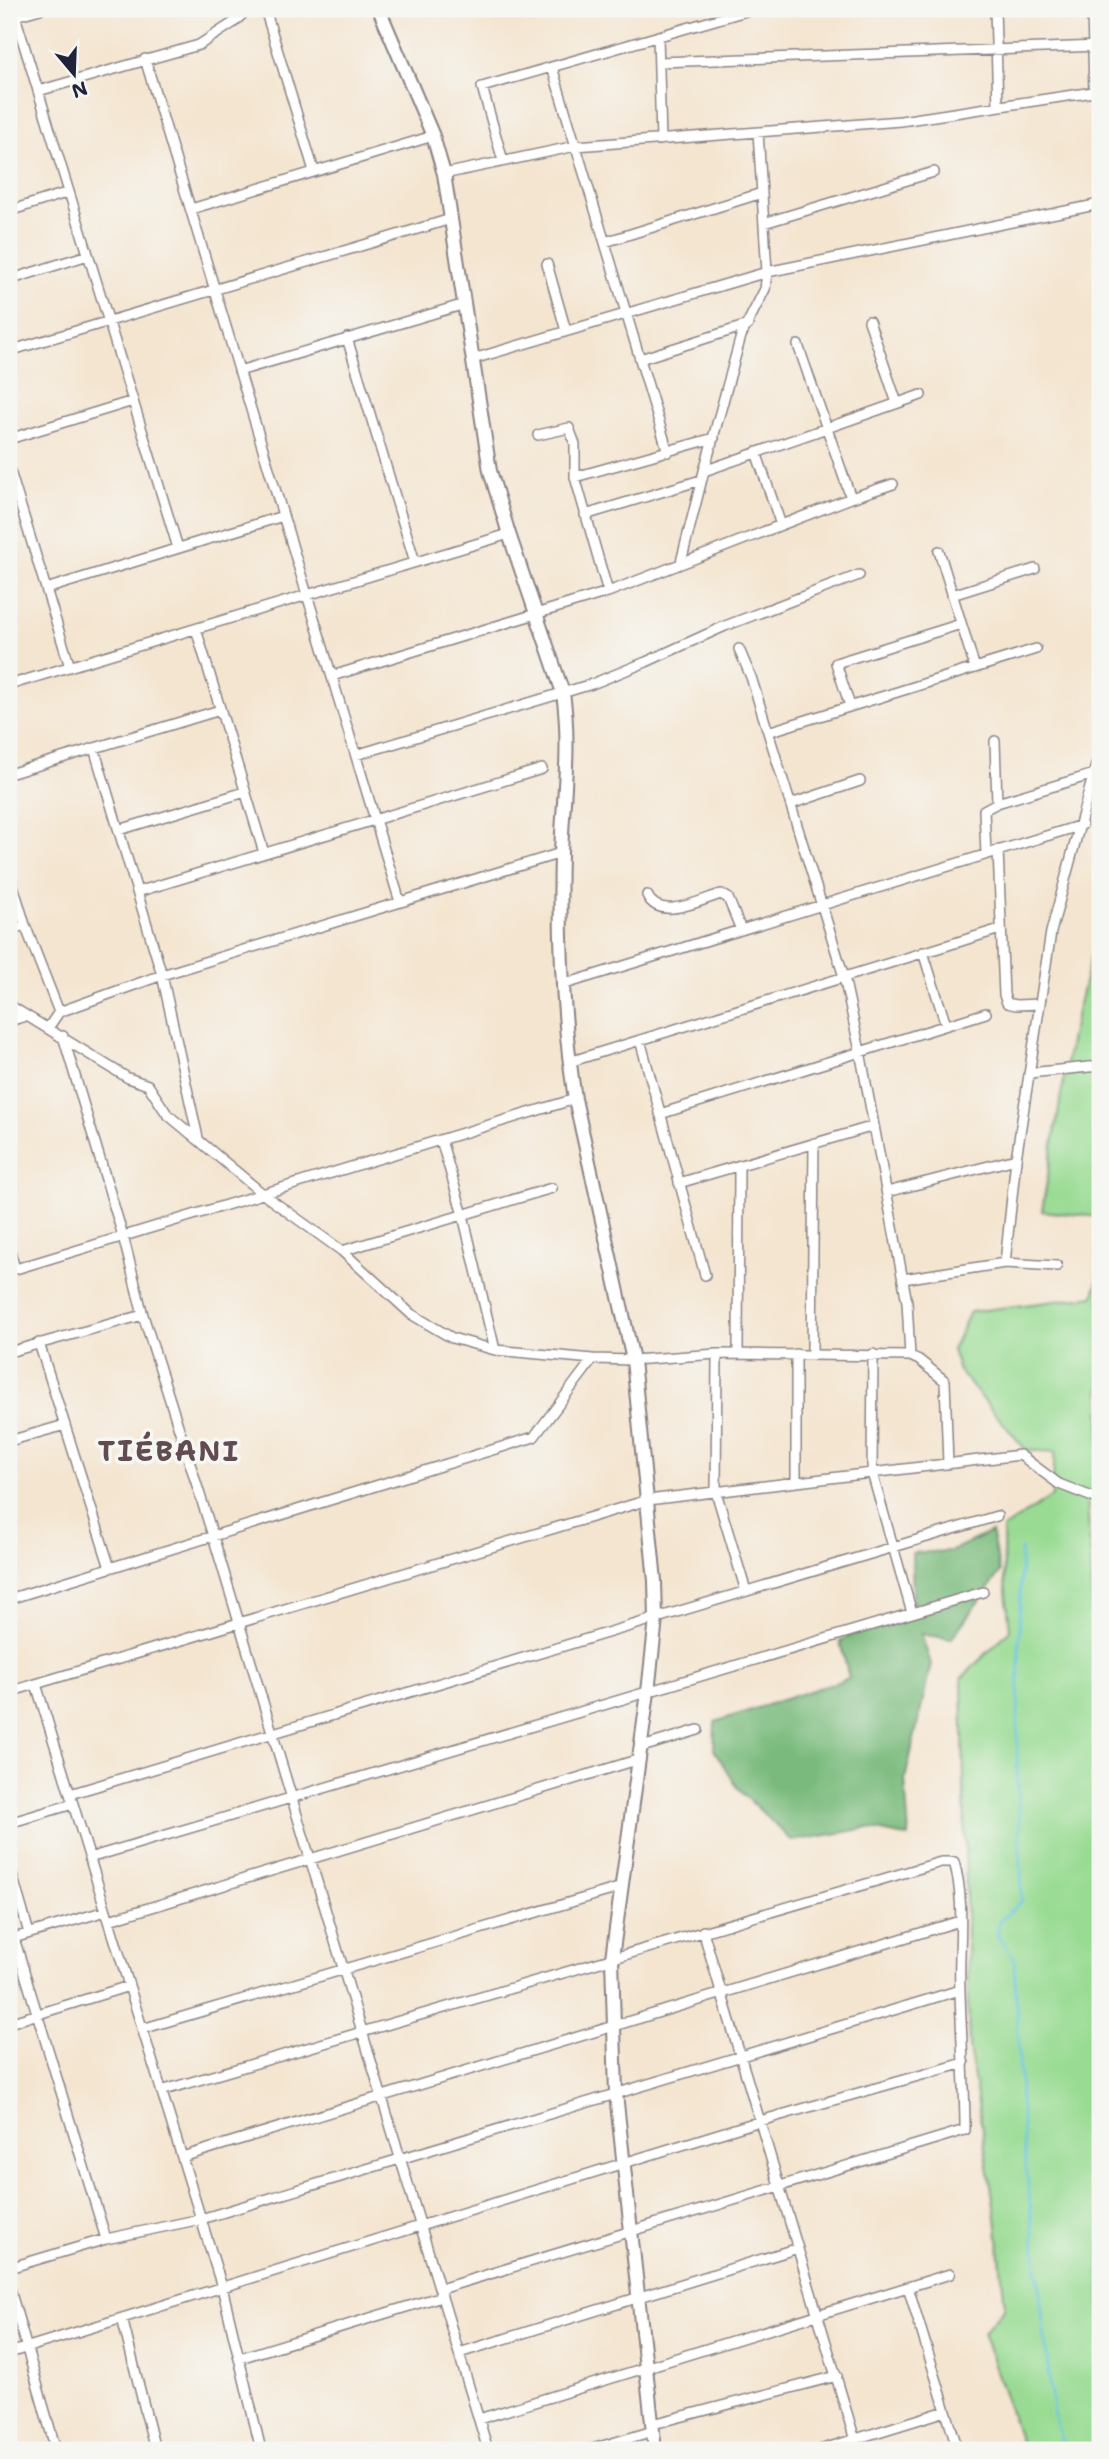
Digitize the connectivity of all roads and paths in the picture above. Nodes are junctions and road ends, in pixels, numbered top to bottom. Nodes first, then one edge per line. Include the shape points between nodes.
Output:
1 (40, 9) edge
2 (248, 9) edge
3 (265, 9) edge
4 (379, 9) edge
5 (753, 9) edge
6 (995, 9) edge
7 (1092, 9) edge
8 (13, 18) edge
9 (658, 36) junction
10 (1097, 47) edge
11 (996, 50) junction
12 (145, 59) junction
13 (659, 62) junction
14 (552, 67) junction
15 (38, 91) junction
16 (1097, 91) edge
17 (998, 106) junction
18 (758, 132) junction
19 (433, 136) junction
20 (661, 139) junction
21 (576, 146) junction
22 (503, 161) junction
23 (314, 171) junction
24 (934, 172) dead end
25 (444, 174) junction
26 (69, 192) junction
27 (762, 193) junction
28 (1100, 204) edge
29 (191, 209) junction
30 (9, 211) edge
31 (451, 219) junction
32 (764, 223) junction
33 (605, 243) junction
34 (88, 255) junction
35 (547, 264) dead end
36 (767, 272) junction
37 (9, 280) edge
38 (215, 289) junction
39 (464, 304) junction
40 (626, 313) junction
41 (108, 321) junction
42 (869, 321) dead end
43 (748, 325) junction
44 (566, 331) junction
45 (348, 338) junction
46 (798, 345) dead end
47 (9, 351) edge
48 (473, 359) junction
49 (640, 359) junction
50 (239, 370) junction
51 (921, 395) dead end
52 (133, 401) junction
53 (897, 403) junction
54 (826, 428) junction
55 (538, 435) dead end
56 (714, 438) junction
57 (9, 439) edge
58 (668, 452) junction
59 (756, 452) junction
60 (9, 468) edge
61 (703, 475) junction
62 (575, 477) junction
63 (893, 484) dead end
64 (851, 498) junction
65 (585, 515) junction
66 (283, 516) junction
67 (781, 525) junction
68 (509, 534) junction
69 (178, 548) junction
70 (939, 551) dead end
71 (415, 562) junction
72 (681, 562) junction
73 (1035, 569) dead end
74 (859, 575) dead end
75 (46, 589) junction
76 (608, 592) junction
77 (307, 595) junction
78 (952, 595) junction
79 (535, 614) junction
80 (961, 624) junction
81 (196, 629) junction
82 (739, 649) dead end
83 (1035, 649) dead end
84 (70, 667) junction
85 (975, 668) junction
86 (332, 676) junction
87 (9, 685) edge
88 (563, 693) junction
89 (850, 706) junction
90 (220, 710) junction
91 (768, 732) junction
92 (995, 741) dead end
93 (94, 748) junction
94 (1100, 750) edge
95 (356, 755) junction
96 (542, 769) dead end
97 (9, 774) edge
98 (1094, 774) junction
99 (860, 781) dead end
100 (245, 792) junction
101 (997, 803) junction
102 (790, 804) junction
103 (375, 820) junction
104 (1082, 825) junction
105 (118, 830) junction
106 (998, 850) junction
107 (264, 853) junction
108 (561, 853) junction
109 (986, 854) junction
110 (9, 872) edge
111 (137, 891) junction
112 (647, 895) dead end
113 (400, 902) junction
114 (821, 905) junction
115 (25, 925) junction
116 (1000, 929) junction
117 (9, 930) edge
118 (741, 930) junction
119 (923, 953) junction
120 (162, 975) junction
121 (844, 977) junction
122 (562, 985) junction
123 (9, 1004) edge
124 (1040, 1004) junction
125 (59, 1012) junction
126 (986, 1013) dead end
127 (26, 1016) junction
128 (9, 1021) edge
129 (946, 1025) junction
130 (48, 1028) junction
131 (63, 1036) junction
132 (640, 1040) junction
133 (860, 1051) junction
134 (569, 1062) junction
135 (1099, 1066) edge
136 (1030, 1073) junction
137 (575, 1099) junction
138 (660, 1114) junction
139 (874, 1126) junction
140 (198, 1139) junction
141 (440, 1140) junction
142 (814, 1143) junction
143 (1016, 1158) junction
144 (739, 1166) junction
145 (679, 1183) junction
146 (552, 1188) dead end
147 (887, 1192) junction
148 (263, 1194) junction
149 (463, 1215) junction
150 (123, 1237) junction
151 (9, 1248) edge
152 (342, 1251) junction
153 (1005, 1263) junction
154 (1057, 1266) dead end
155 (12, 1270) edge
156 (705, 1275) dead end
157 (903, 1279) junction
158 (143, 1315) junction
159 (39, 1343) junction
160 (495, 1350) junction
161 (9, 1352) edge
162 (718, 1354) junction
163 (737, 1354) junction
164 (796, 1354) junction
165 (812, 1354) junction
166 (873, 1354) junction
167 (910, 1356) junction
168 (593, 1359) junction
169 (632, 1360) junction
170 (65, 1425) junction
171 (9, 1441) edge
172 (948, 1464) junction
173 (872, 1473) junction
174 (796, 1482) junction
175 (716, 1492) junction
176 (648, 1500) junction
177 (1100, 1500) edge
178 (998, 1516) dead end
179 (213, 1536) junction
180 (892, 1548) junction
181 (110, 1568) junction
182 (746, 1591) junction
183 (983, 1592) dead end
184 (9, 1599) edge
185 (912, 1613) junction
186 (656, 1619) junction
187 (239, 1623) junction
188 (36, 1684) junction
189 (9, 1692) edge
190 (648, 1692) junction
191 (698, 1730) dead end
192 (272, 1733) junction
193 (641, 1753) junction
194 (292, 1798) junction
195 (71, 1799) junction
196 (9, 1823) edge
197 (89, 1858) junction
198 (310, 1859) junction
199 (9, 1864) edge
200 (11, 1879) edge
201 (622, 1887) junction
202 (107, 1916) junction
203 (960, 1921) junction
204 (703, 1931) junction
205 (29, 1933) junction
206 (11, 1939) edge
207 (612, 1958) junction
208 (343, 1969) junction
209 (129, 1986) junction
210 (960, 1990) junction
211 (722, 1993) junction
212 (37, 2014) junction
213 (9, 2023) edge
214 (613, 2026) junction
215 (142, 2029) junction
216 (362, 2032) junction
217 (740, 2056) junction
218 (964, 2063) junction
219 (161, 2091) junction
220 (616, 2094) junction
221 (382, 2096) junction
222 (760, 2121) junction
223 (182, 2157) junction
224 (400, 2159) junction
225 (624, 2163) junction
226 (780, 2186) junction
227 (201, 2219) junction
228 (421, 2226) junction
229 (631, 2231) junction
230 (106, 2239) junction
231 (798, 2248) junction
232 (9, 2268) edge
233 (950, 2274) dead end
234 (9, 2286) edge
235 (222, 2287) junction
236 (908, 2287) junction
237 (441, 2292) junction
238 (639, 2297) junction
239 (818, 2315) junction
240 (122, 2318) junction
241 (27, 2347) junction
242 (9, 2353) edge
243 (459, 2353) junction
244 (240, 2358) junction
245 (647, 2368) junction
246 (836, 2376) junction
247 (946, 2411) junction
248 (479, 2419) junction
249 (653, 2428) junction
250 (855, 2440) junction
251 (56, 2450) edge
252 (155, 2450) edge
253 (261, 2450) edge
254 (488, 2450) edge
255 (590, 2450) edge
256 (655, 2450) edge
257 (820, 2450) edge
258 (859, 2450) edge
259 (958, 2450) edge

1 - 8 street
2 - 12 street via 199,45
3 - 23 street
4 - 19 main road
5 - 9 street
6 - 11 street
7 - 10 street
8 - 15 street
9 - 13 street
9 - 14 street
10 - 11 street
10 - 16 street
11 - 13 street
11 - 17 street
12 - 15 street
12 - 29 street
13 - 20 street
14 - 21 street
14 - 22 street via 482,87
15 - 26 street
16 - 17 street
17 - 18 street via 901,121
18 - 20 street
18 - 27 street
19 - 23 street
19 - 25 main road
20 - 21 street
21 - 22 street
21 - 33 street
22 - 25 street
23 - 29 street
24 - 32 street
25 - 31 main road
26 - 30 street
26 - 34 street
27 - 32 street
27 - 33 street
28 - 36 street
29 - 38 street
31 - 38 street
31 - 39 main road
32 - 36 street
33 - 40 street
34 - 37 street
34 - 41 street
35 - 44 street
36 - 40 street
36 - 43 street via 765,289
38 - 41 street
38 - 50 street
39 - 45 street
39 - 48 main road
40 - 44 street
40 - 49 street
41 - 47 street
41 - 52 street
42 - 53 street
43 - 49 street
43 - 56 street via 741,336
44 - 48 street
45 - 50 street
45 - 71 street
46 - 54 street
48 - 68 main road via 490,471
49 - 58 street
50 - 66 street
51 - 53 street
52 - 57 street
52 - 69 street
53 - 54 street
54 - 59 street
54 - 64 street
55 - 62 street via 569,428 576,444
56 - 58 street
56 - 61 street
58 - 62 street
59 - 61 street
59 - 67 street
60 - 75 street
61 - 65 street
61 - 72 street
62 - 65 street
63 - 64 street
64 - 67 street
65 - 76 street
66 - 69 street
66 - 77 street
67 - 72 street
68 - 71 street
68 - 79 main road
69 - 75 street
70 - 78 street
71 - 77 street
72 - 76 street
73 - 78 street
74 - 88 street
75 - 84 street
76 - 79 street
77 - 81 street
77 - 86 street
78 - 80 street
79 - 86 street
79 - 88 main road
80 - 85 street
80 - 89 street via 836,663
81 - 84 street
81 - 90 street
82 - 91 street
83 - 85 street
84 - 87 street
85 - 89 street
86 - 95 street
88 - 95 street
88 - 108 main road via 567,736
89 - 91 street
90 - 93 street
90 - 100 street
91 - 102 street
92 - 101 street
93 - 97 street
93 - 105 street
94 - 98 street
95 - 103 street
96 - 103 street
98 - 101 street
98 - 104 street
99 - 102 street
100 - 105 street
100 - 107 street
101 - 109 street via 984,810
102 - 114 street
103 - 107 street
103 - 113 street
104 - 106 street
104 - 124 street via 1051,932
105 - 111 street
106 - 109 street
106 - 116 street
107 - 111 street
108 - 113 street
108 - 122 main road
109 - 114 street
110 - 115 street
111 - 120 street
112 - 118 street via 652,904 667,910 721,894 729,898
113 - 120 street
114 - 118 street
114 - 121 street
115 - 117 street
115 - 125 street
116 - 119 street
116 - 124 street via 1007,1003
118 - 122 street
119 - 121 street
119 - 129 street
120 - 125 street
120 - 140 street
121 - 132 street
121 - 133 street
122 - 134 main road
123 - 127 street
124 - 136 street
125 - 130 street
126 - 129 street
127 - 128 street
127 - 130 street
129 - 133 street
130 - 131 street
131 - 140 street via 128,1078 148,1085 167,1114
131 - 150 street
132 - 134 street
132 - 138 street
133 - 138 street
133 - 139 street
134 - 137 main road
135 - 136 street
136 - 143 street
137 - 141 street
137 - 169 main road
138 - 145 street
139 - 142 street
139 - 147 street
140 - 148 street
141 - 148 street
141 - 149 street
142 - 144 street
142 - 165 street
143 - 147 street
143 - 153 street
144 - 145 street
144 - 163 street
145 - 156 street
146 - 149 street
147 - 157 street
148 - 150 street
148 - 152 street
149 - 152 street
149 - 160 street
150 - 155 street
150 - 158 street
151 - 155 street
152 - 160 street via 411,1314 452,1338
153 - 154 street
153 - 157 street
157 - 167 street
158 - 159 street
158 - 179 street
159 - 161 street
159 - 170 street
160 - 168 street
162 - 163 street
162 - 169 street
162 - 175 street
163 - 164 street
164 - 165 street
164 - 174 street
165 - 166 street
166 - 167 street
166 - 173 street
167 - 172 street via 945,1381
168 - 169 street
168 - 179 street via 534,1437
169 - 176 main road
170 - 171 street
170 - 181 street
172 - 173 street
172 - 177 street via 1020,1455 1059,1484
173 - 174 street
173 - 180 street
174 - 175 street
175 - 176 street
175 - 182 street
176 - 186 main road
176 - 187 street
178 - 180 street
179 - 181 street
179 - 187 street
180 - 182 street
180 - 185 street
181 - 184 street
182 - 186 street
183 - 185 street
185 - 190 street
186 - 190 main road
186 - 192 street
187 - 188 street
187 - 192 street
188 - 189 street
188 - 195 street
190 - 193 main road
190 - 194 street
191 - 193 street
192 - 194 street
192 - 195 street
193 - 198 street
193 - 201 main road
194 - 197 street
194 - 198 street
195 - 196 street
195 - 197 street
197 - 202 street
198 - 202 street
198 - 208 street
199 - 200 street
200 - 205 street
201 - 207 main road
201 - 208 street
202 - 205 street
202 - 209 street
203 - 204 street via 954,1862 941,1862
203 - 210 street
203 - 211 street
204 - 207 street
204 - 211 street
205 - 206 street
206 - 212 street
207 - 214 main road
207 - 216 street
208 - 215 street
208 - 216 street
209 - 212 street
209 - 215 street
210 - 217 street
210 - 218 street
211 - 214 street
211 - 217 street
212 - 213 street
212 - 230 street
214 - 220 main road
214 - 221 street
215 - 219 street
216 - 219 street
216 - 221 street
217 - 220 street
217 - 222 street
218 - 222 street
218 - 226 street via 965,2130
219 - 223 street
220 - 224 street
220 - 225 main road
221 - 223 street
221 - 224 street
222 - 225 street
222 - 226 street
223 - 227 street
224 - 227 street
224 - 228 street
225 - 228 street
225 - 229 main road
226 - 229 street
226 - 231 street
227 - 230 street
227 - 235 street
228 - 235 street
228 - 237 street
229 - 237 street
229 - 238 main road
230 - 232 street
231 - 238 street
231 - 239 street
233 - 236 street
234 - 241 street
235 - 240 street
235 - 244 street
236 - 239 street
236 - 247 street
237 - 243 street
237 - 244 street
238 - 243 street
238 - 245 main road
239 - 245 street
239 - 246 street
240 - 241 street
240 - 252 street
241 - 242 street
241 - 251 street
243 - 248 street
244 - 253 street
245 - 248 street
245 - 249 main road
246 - 249 street
246 - 250 street
247 - 250 street
247 - 259 street
248 - 254 street
249 - 255 street
249 - 256 main road
250 - 257 street
250 - 258 street

